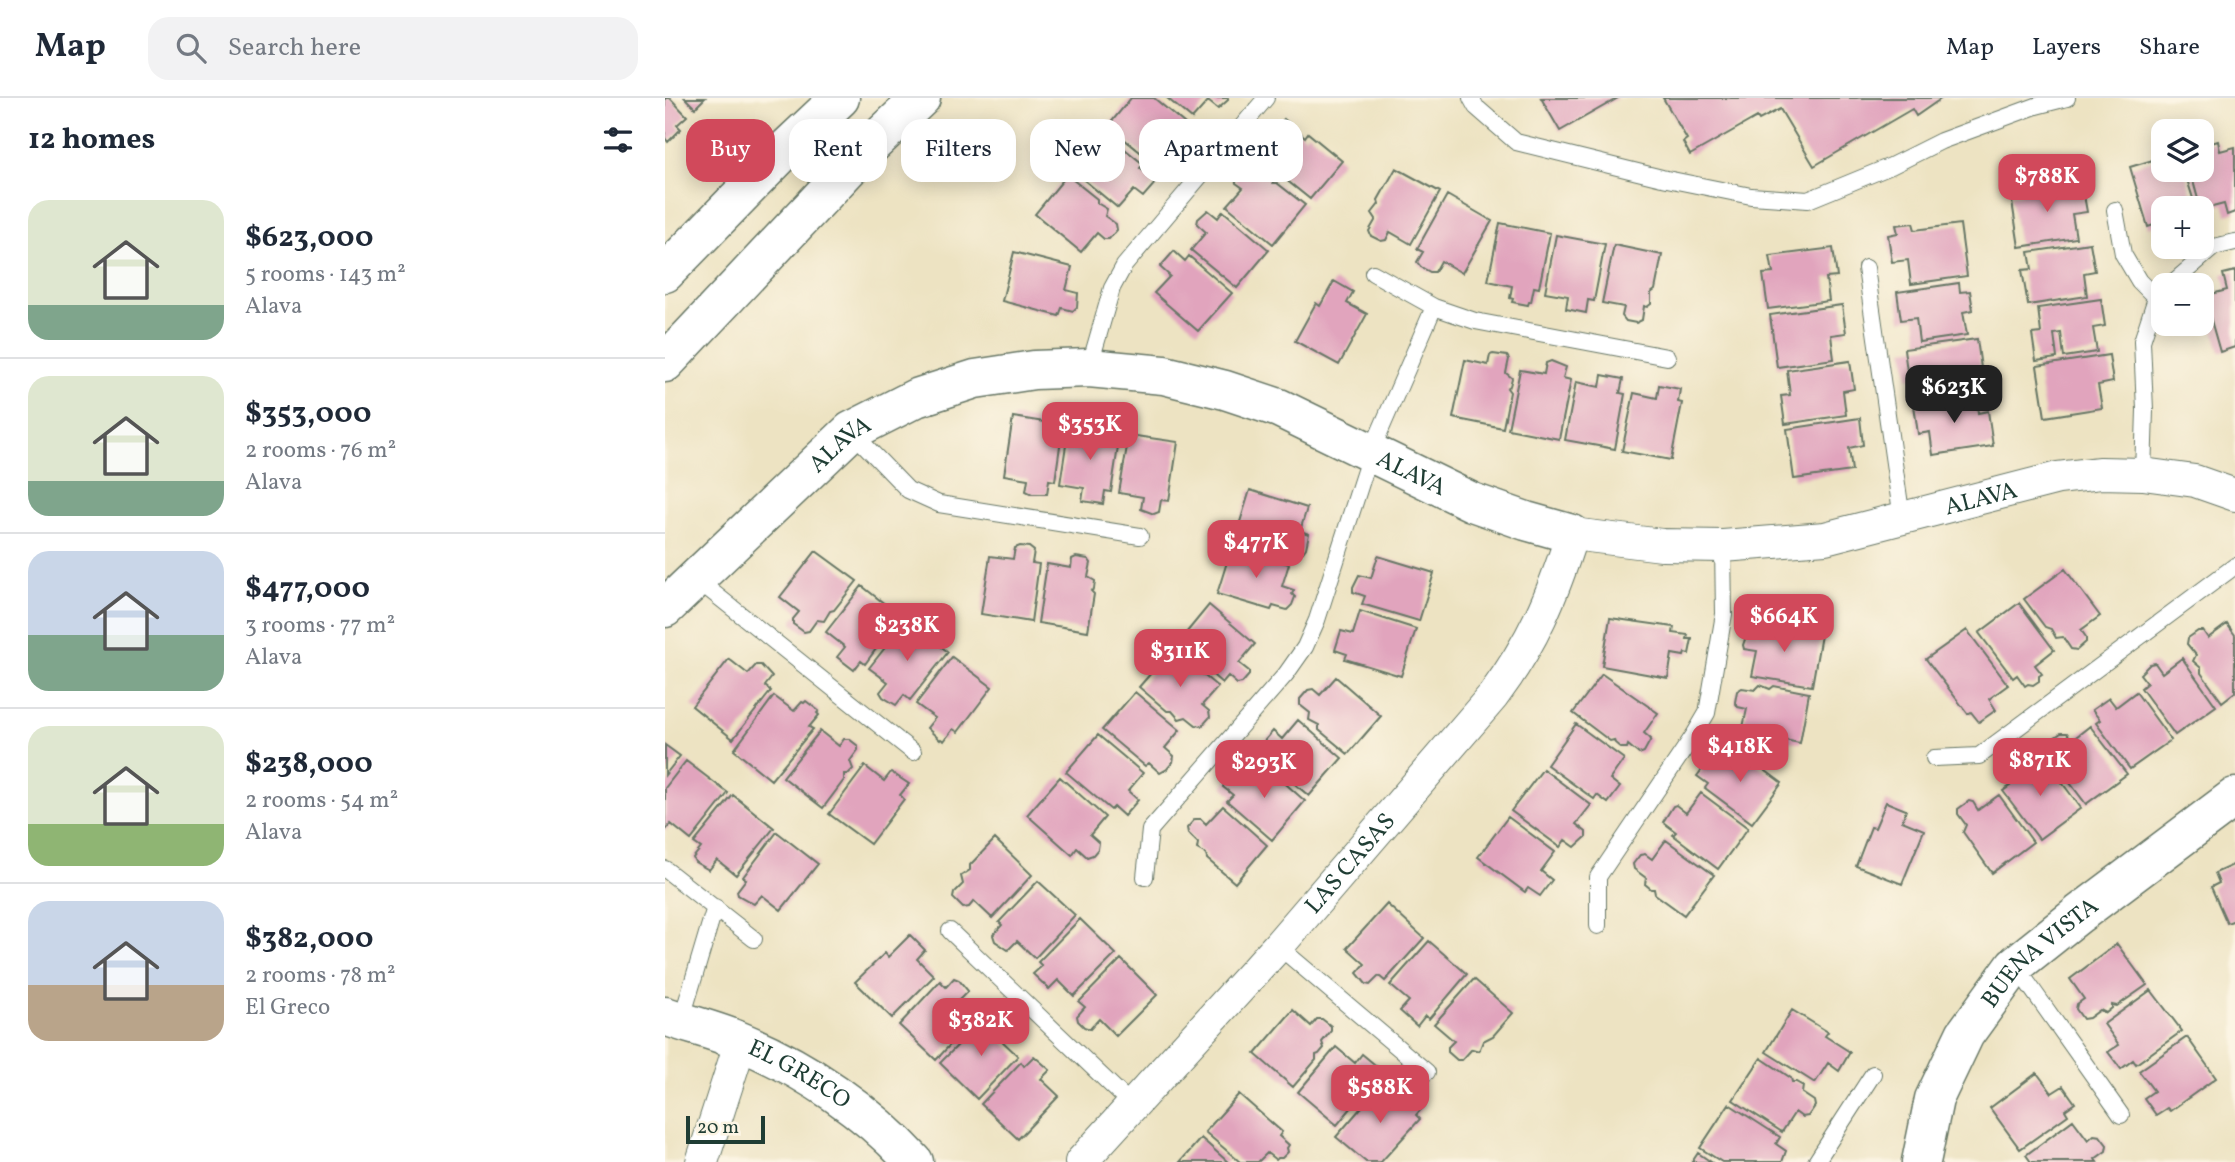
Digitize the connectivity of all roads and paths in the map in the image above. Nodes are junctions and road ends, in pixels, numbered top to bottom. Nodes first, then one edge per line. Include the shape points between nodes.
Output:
1 (840, 98) edge
2 (885, 98) edge
3 (921, 98) edge
4 (1266, 98) edge
5 (1471, 98) edge
6 (2067, 98) edge
7 (872, 119) edge
8 (887, 130) edge
9 (836, 182) edge
10 (2115, 209) dead end
11 (2235, 242) edge
12 (1866, 268) dead end
13 (665, 273) edge
14 (1373, 273) dead end
15 (2184, 273) edge
16 (2151, 289) edge
17 (1434, 307) junction
18 (2151, 317) edge
19 (1667, 357) dead end
20 (665, 363) edge
21 (1089, 368) junction
22 (851, 431) junction
23 (1371, 452) junction
24 (2143, 474) junction
25 (2235, 495) edge
26 (1902, 519) junction
27 (1572, 534) junction
28 (1140, 536) dead end
29 (1723, 546) junction
30 (2235, 566) edge
31 (696, 579) junction
32 (665, 608) edge
33 (913, 752) dead end
34 (1934, 758) dead end
35 (2235, 797) edge
36 (665, 869) edge
37 (1145, 877) dead end
38 (715, 907) junction
39 (1598, 926) dead end
40 (950, 931) dead end
41 (754, 939) dead end
42 (1278, 946) junction
43 (2014, 965) junction
44 (673, 1018) edge
45 (741, 1041) junction
46 (1427, 1072) dead end
47 (1873, 1074) dead end
48 (1131, 1104) junction
49 (2121, 1115) dead end
50 (904, 1157) edge
51 (702, 1162) edge
52 (1081, 1162) edge
53 (1816, 1162) edge
54 (1921, 1162) edge

1 - 13 street
2 - 7 street
3 - 8 street
4 - 21 lane via 1124,266 1112,288
5 - 6 lane via 1516,142 1751,196 1808,200 1941,141
9 - 20 street
10 - 16 lane via 2123,254 2139,281
11 - 15 lane via 2214,247
12 - 26 lane
14 - 17 lane
17 - 19 lane via 1475,321
17 - 23 lane
18 - 24 lane via 2142,341
21 - 22 street, ALAVA via 975,379 916,398
21 - 23 street, ALAVA via 1164,375 1224,390 1279,408
22 - 28 lane via 908,490 939,504
22 - 31 street, ALAVA
23 - 27 street, ALAVA via 1472,502
23 - 37 lane via 1305,647 1150,830
24 - 25 street, ALAVA via 2195,481
24 - 26 street, ALAVA via 2058,478
26 - 29 street, ALAVA via 1825,538
27 - 29 street, ALAVA via 1662,545
27 - 42 street, LAS CASAS via 1555,589 1515,666
29 - 39 lane via 1724,614 1707,713 1598,877
30 - 34 lane via 1979,756
31 - 32 street, ALAVA
31 - 33 lane
35 - 43 street, BUENA VISTA
36 - 38 lane
38 - 41 lane
38 - 44 lane
40 - 48 lane
42 - 46 lane
42 - 48 street, LAS CASAS
43 - 49 lane
43 - 54 street, BUENA VISTA via 1959,1045 1934,1099
44 - 45 street, EL GRECO
45 - 50 street, EL GRECO via 801,1071 855,1108
45 - 51 street
47 - 53 lane
48 - 52 street, LAS CASAS

